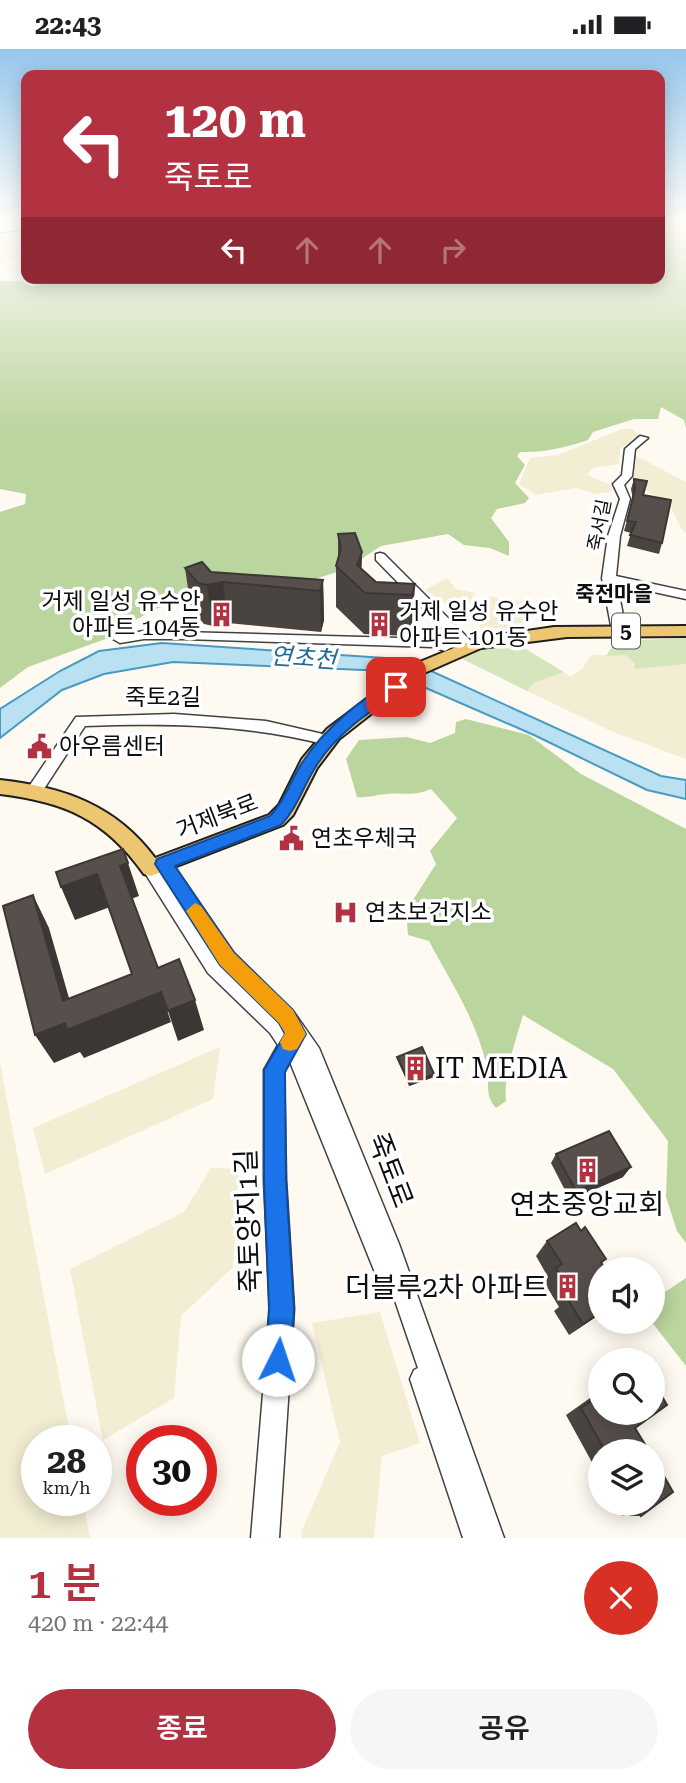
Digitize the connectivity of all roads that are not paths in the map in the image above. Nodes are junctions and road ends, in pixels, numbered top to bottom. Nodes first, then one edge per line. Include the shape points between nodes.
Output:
1 (643, 438) dead end
2 (378, 558) dead end
3 (608, 578) junction
4 (686, 595) edge
5 (619, 631) junction
6 (686, 631) edge
7 (120, 639) dead end
8 (453, 647) junction
9 (393, 685) joint
10 (323, 739) junction
11 (0, 778) edge
12 (0, 787) edge
13 (37, 787) junction
14 (154, 862) junction
15 (293, 1038) junction
16 (265, 1538) edge
17 (477, 1538) edge
18 (490, 1538) edge

1 - 3 street, 죽서길 via 628,449 627,476 618,484 625,499 614,531
2 - 8 street
3 - 4 street
3 - 5 street, 죽서길
5 - 6 main road, 5
5 - 8 main road, 5 via 567,632
7 - 8 street via 184,635
8 - 9 main road
9 - 10 main road, 거제북로
10 - 13 street, 죽토2길 via 275,728 175,717 81,721
10 - 14 main road, 거제북로 via 286,810 276,820
11 - 13 main road
12 - 13 main road
13 - 14 main road via 100,816
14 - 15 street, 죽토로 via 215,967
15 - 16 street, 죽토양지1길 via 274,1070 282,1309
15 - 17 street, 죽토로 via 390,1283
15 - 18 street, 죽토로 via 312,1055 332,1099

